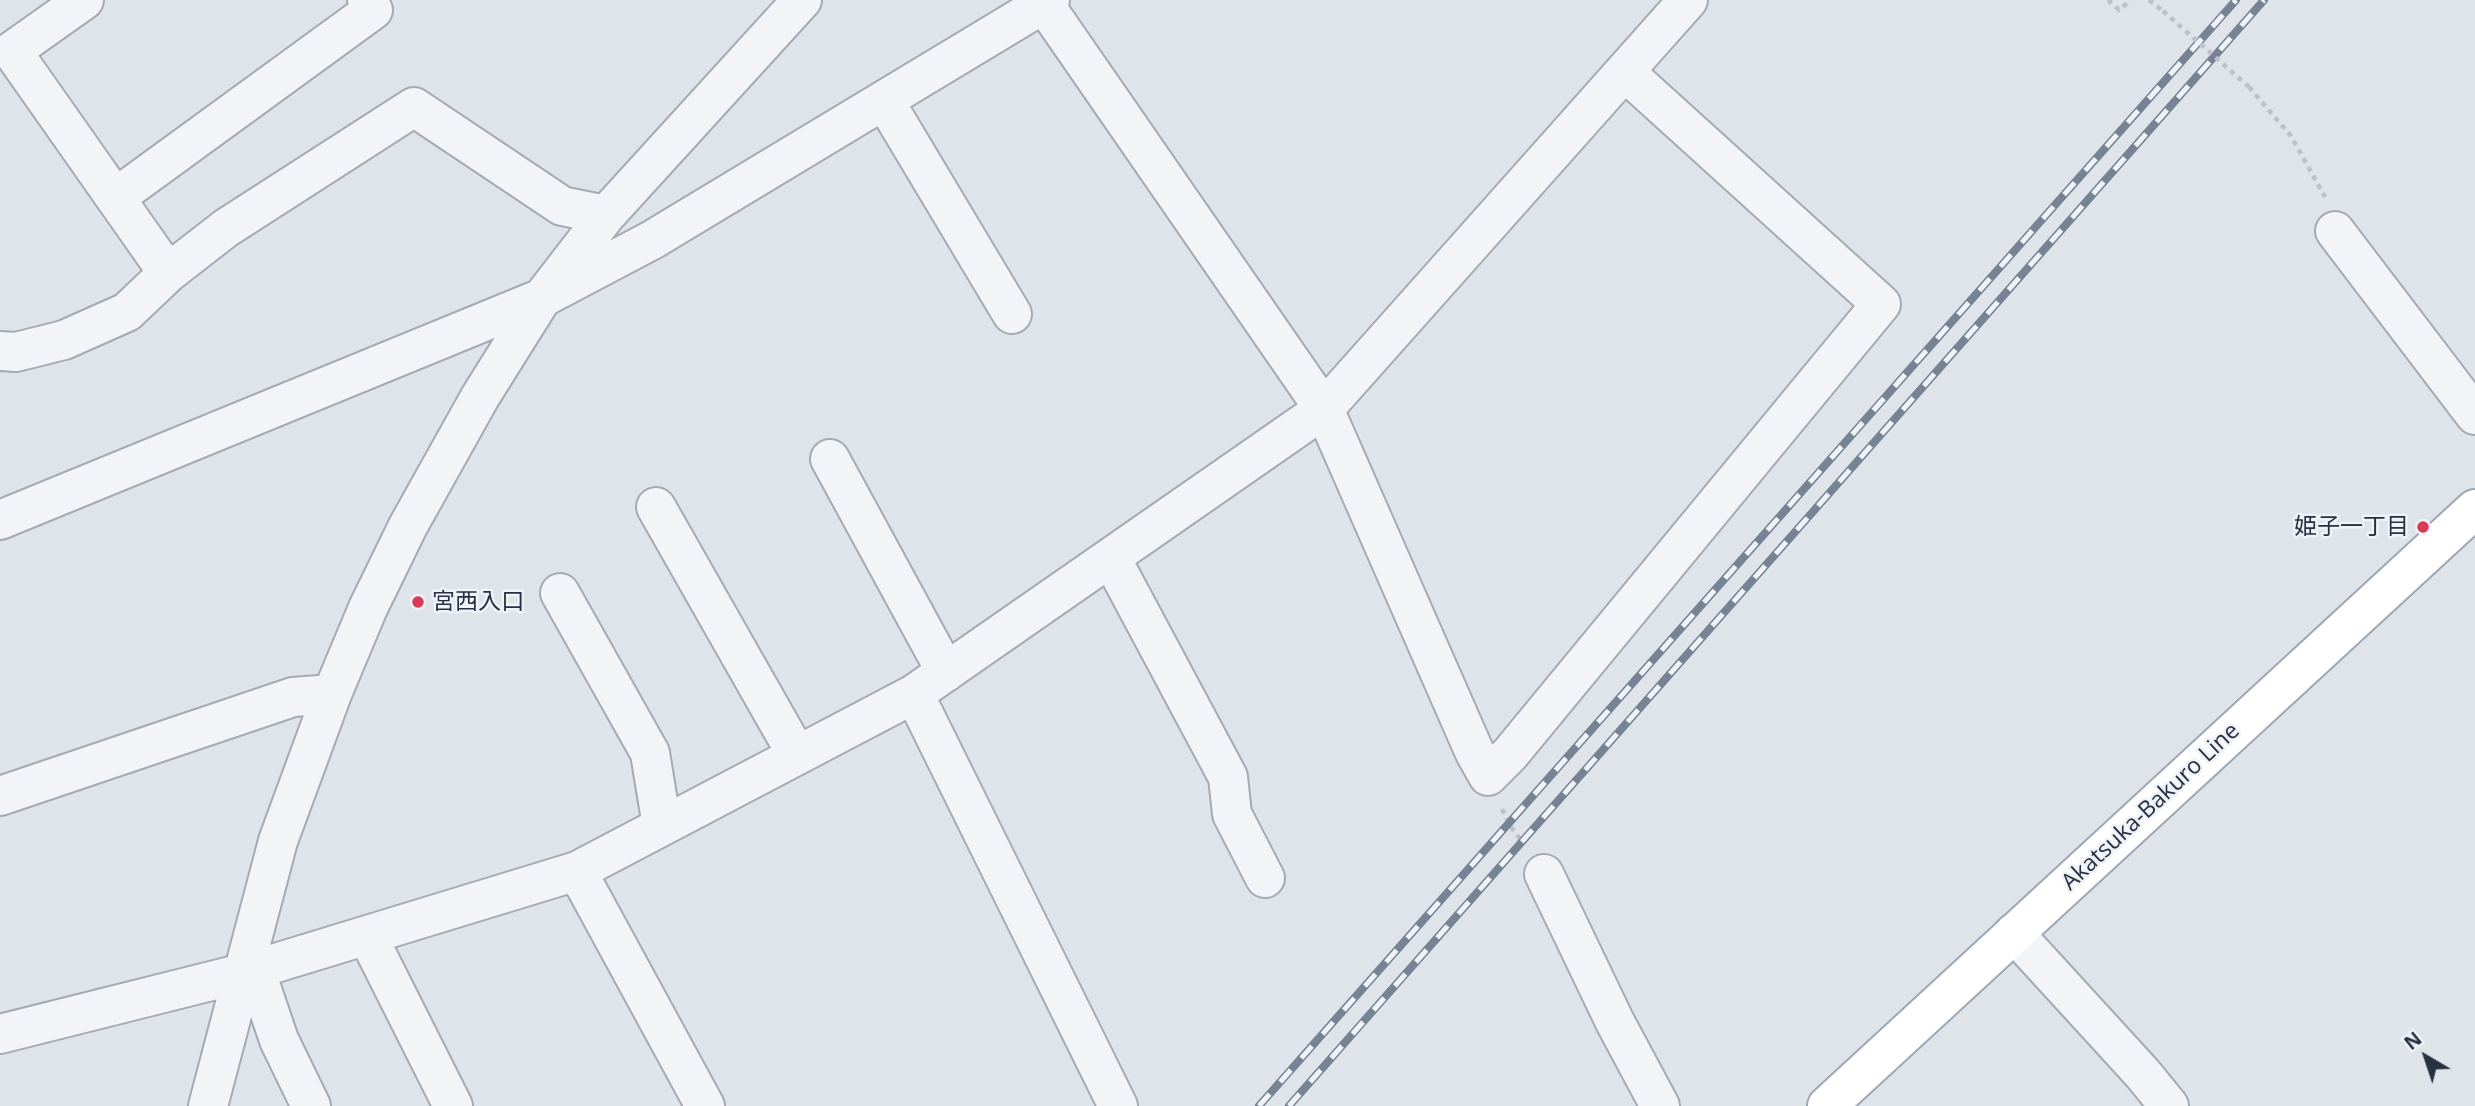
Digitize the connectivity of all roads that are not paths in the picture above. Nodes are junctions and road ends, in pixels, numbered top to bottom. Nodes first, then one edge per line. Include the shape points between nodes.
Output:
1 (85, 0) edge
2 (366, 0) edge
3 (802, 0) edge
4 (1688, 0) edge
5 (1047, 2) edge
6 (1625, 72) junction
7 (884, 100) junction
8 (116, 198) junction
9 (606, 215) junction
10 (2335, 232) road end
11 (168, 273) junction
12 (542, 298) junction
13 (1012, 314) dead end
14 (0, 351) edge
15 (1324, 409) junction
16 (2475, 415) edge
17 (830, 458) dead end
18 (656, 507) dead end
19 (2472, 519) edge
20 (0, 520) edge
21 (1111, 558) junction
22 (560, 593) dead end
23 (946, 672) junction
24 (332, 694) junction
25 (914, 694) junction
26 (797, 755) junction
27 (0, 796) edge
28 (663, 826) junction
29 (577, 871) junction
30 (1544, 874) road end
31 (1265, 878) dead end
32 (2014, 933) junction
33 (367, 935) junction
34 (249, 971) junction
35 (0, 1034) edge
36 (208, 1106) edge
37 (312, 1106) edge
38 (453, 1106) edge
39 (705, 1106) edge
40 (1118, 1106) edge
41 (1661, 1106) edge
42 (1827, 1106) edge
43 (2169, 1106) edge

1 - 8 street via 12,51
2 - 8 street via 373,10
3 - 9 street
4 - 6 street
5 - 7 street
5 - 15 street
6 - 15 street
6 - 15 street via 1881,304 1488,776
7 - 12 street via 652,240
7 - 13 street
8 - 11 street
9 - 11 street via 562,206 414,107 226,228
9 - 12 street
10 - 16 street
11 - 14 street via 127,312 99,326 64,340 16,352
12 - 20 street
12 - 24 street via 408,526
15 - 21 street
17 - 23 street
18 - 26 street
19 - 32 main road, Akatsuka-Bakuro Line
21 - 23 street
21 - 31 street via 1228,777 1232,814
22 - 28 street via 650,752
23 - 25 street
24 - 27 street via 293,697
24 - 34 street via 278,841
25 - 26 street
25 - 40 street
26 - 28 street
28 - 29 street
29 - 33 street
29 - 39 street
30 - 41 street
32 - 42 main road, Akatsuka-Bakuro Line
32 - 43 street
33 - 34 street
33 - 38 street
34 - 35 street
34 - 36 street
34 - 37 street

